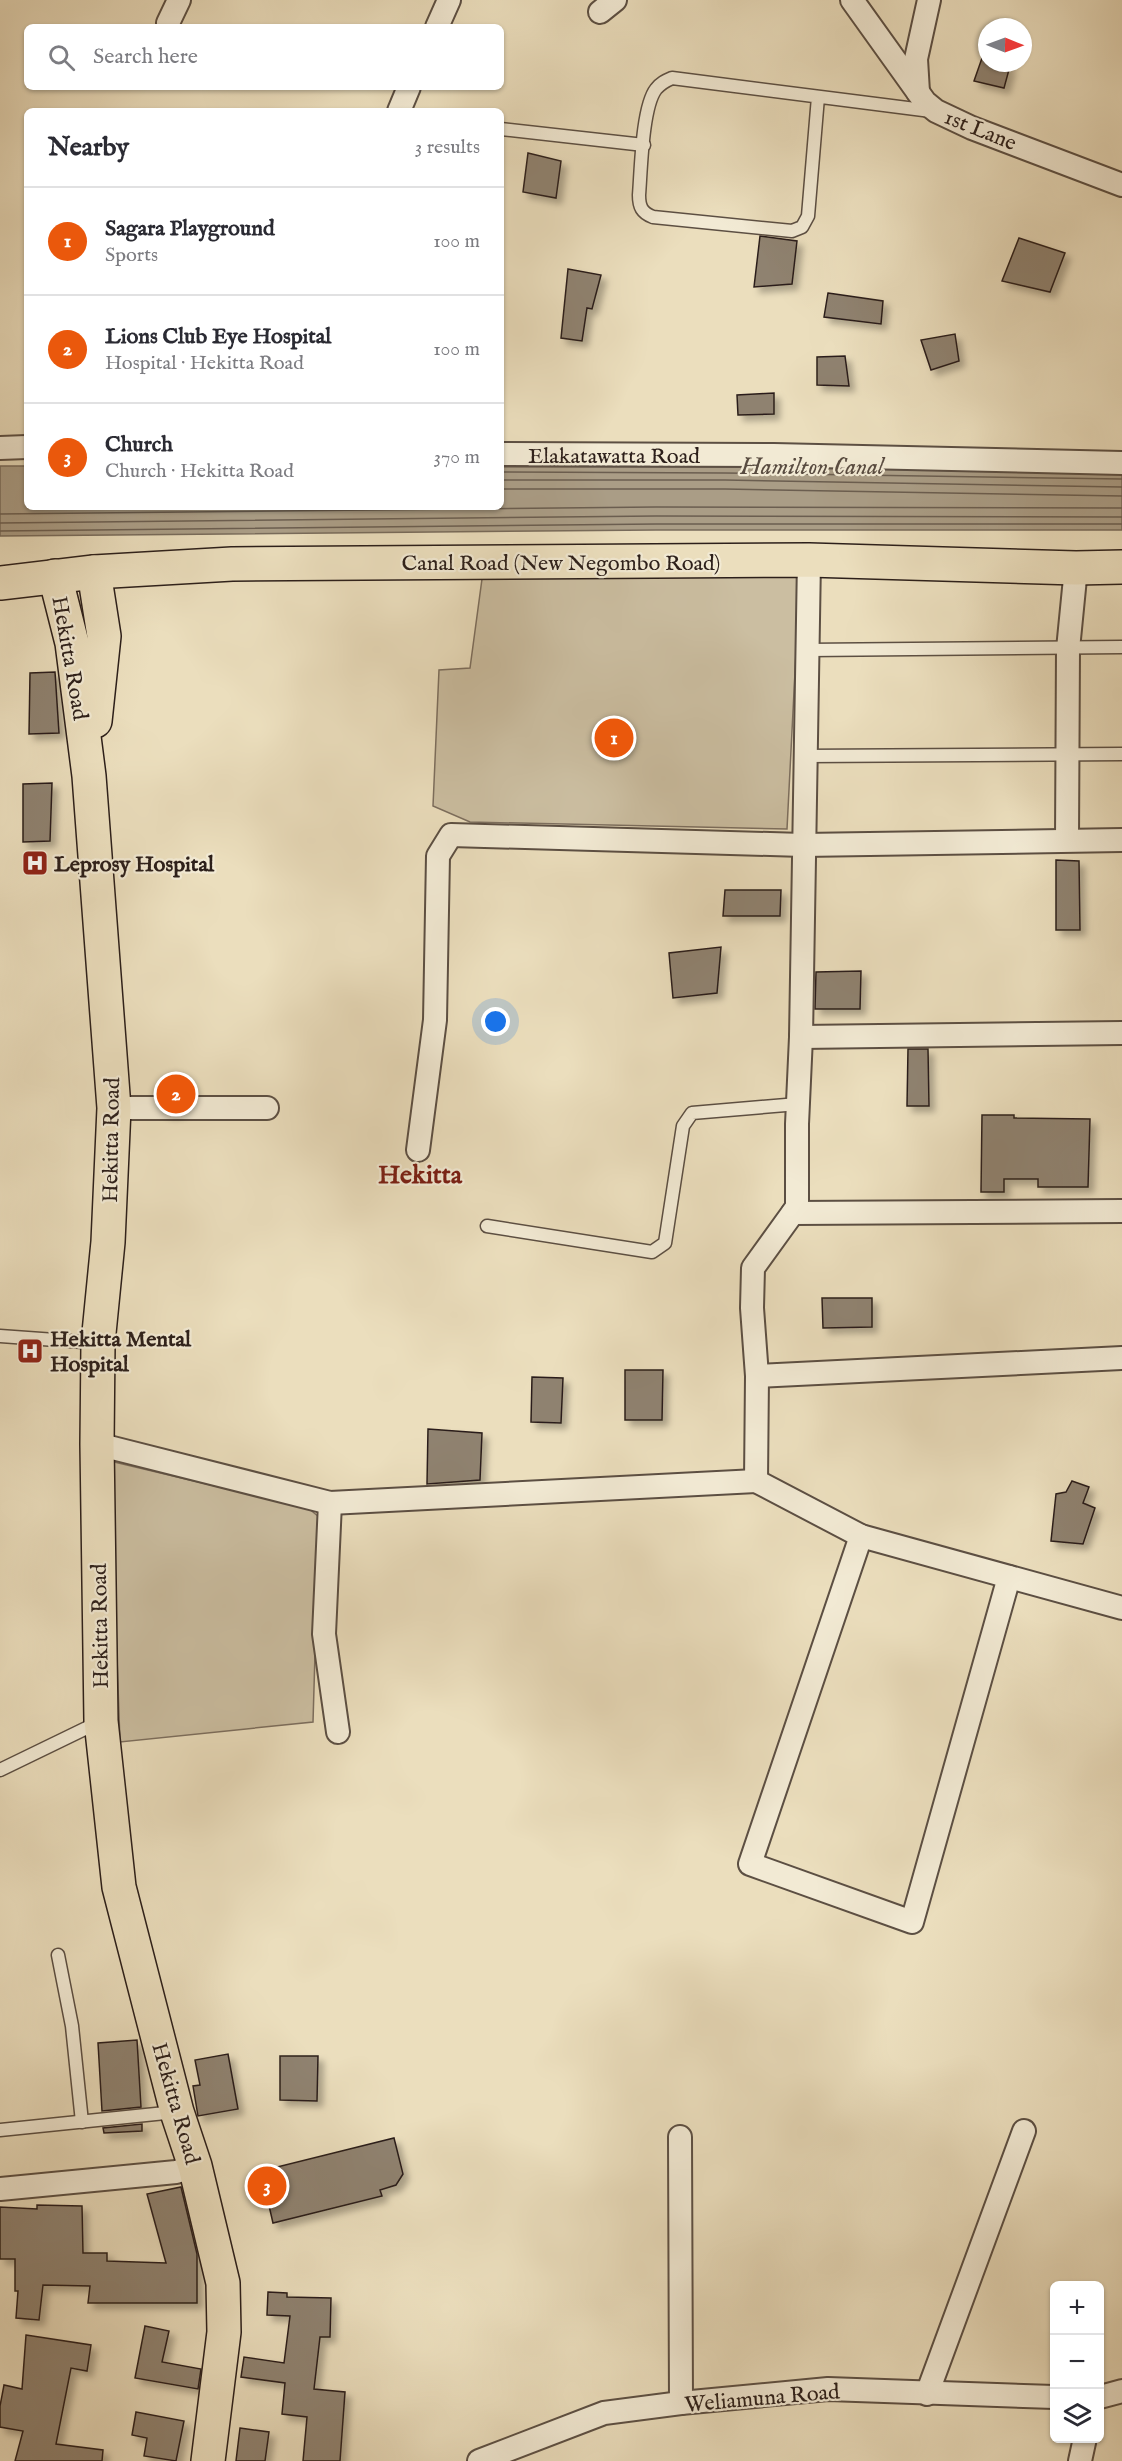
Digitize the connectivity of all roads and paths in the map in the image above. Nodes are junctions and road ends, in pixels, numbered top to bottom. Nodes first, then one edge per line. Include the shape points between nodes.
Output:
1 (179, 0) edge
2 (449, 0) edge
3 (852, 0) edge
4 (929, 0) edge
5 (168, 23) dead end
6 (438, 24) edge
7 (408, 90) edge
8 (918, 92) junction
9 (818, 97) junction
10 (400, 108) edge
11 (936, 111) junction
12 (504, 129) edge
13 (644, 145) junction
14 (1122, 185) edge
15 (24, 447) edge
16 (0, 448) edge
17 (504, 454) edge
18 (1122, 463) edge
19 (809, 560) junction
20 (1122, 567) edge
21 (1076, 568) junction
22 (94, 572) junction
23 (55, 576) junction
24 (0, 583) edge
25 (1122, 647) edge
26 (1068, 648) junction
27 (808, 650) junction
28 (1122, 754) edge
29 (1068, 755) junction
30 (804, 756) junction
31 (89, 776) junction
32 (1067, 840) junction
33 (1122, 840) edge
34 (803, 845) junction
35 (1122, 1033) edge
36 (801, 1037) junction
37 (798, 1104) junction
38 (114, 1108) junction
39 (267, 1108) dead end
40 (418, 1150) dead end
41 (1122, 1211) edge
42 (793, 1213) junction
43 (487, 1226) dead end
44 (0, 1336) edge
45 (98, 1343) junction
46 (1122, 1358) edge
47 (757, 1376) junction
48 (97, 1444) junction
49 (756, 1481) junction
50 (330, 1503) junction
51 (861, 1536) junction
52 (1009, 1577) junction
53 (1122, 1608) edge
54 (100, 1721) junction
55 (339, 1732) dead end
56 (0, 1770) edge
57 (58, 1955) dead end
58 (177, 2112) junction
59 (82, 2122) junction
60 (0, 2130) edge
61 (1024, 2131) dead end
62 (680, 2137) dead end
63 (195, 2166) junction
64 (0, 2188) edge
65 (1122, 2391) edge
66 (927, 2394) junction
67 (1104, 2396) edge
68 (1050, 2397) edge
69 (681, 2403) junction
70 (1084, 2443) edge
71 (208, 2461) edge
72 (479, 2461) edge
73 (1080, 2461) edge

1 - 5 street
2 - 6 street
3 - 8 street, 1st Lane
4 - 8 street via 916,59
7 - 10 street
8 - 11 street, 1st Lane
9 - 11 lane
9 - 13 lane via 672,78 663,82 651,98
9 - 13 lane via 808,216 802,227 792,231 647,215 639,204
11 - 14 street, 1st Lane
12 - 13 lane
15 - 16 street
17 - 18 street, Elakatawatta Road
19 - 21 main road, Canal Road (New Negombo Road)
19 - 22 main road, Canal Road (New Negombo Road) via 231,564
19 - 27 street
20 - 21 main road, Canal Road (New Negombo Road)
21 - 26 street
22 - 23 main road, Canal Road (New Negombo Road)
22 - 31 main road, Hekitta Road via 104,636
23 - 24 main road, Canal Road (New Negombo Road)
23 - 31 main road, Hekitta Road via 72,644
25 - 26 lane
26 - 27 lane
26 - 29 street
27 - 30 street
28 - 29 lane
29 - 30 lane
29 - 32 street
30 - 34 street
31 - 38 main road, Hekitta Road
32 - 33 street
32 - 34 street
34 - 36 street
34 - 40 street via 451,835 438,856 435,1020
35 - 36 street
36 - 37 street
37 - 42 street via 797,1207
37 - 43 lane via 692,1113 683,1126 665,1243 652,1252
38 - 39 street
38 - 45 main road, Hekitta Road via 108,1242
41 - 42 street
42 - 47 street via 753,1268
44 - 45 lane
45 - 48 main road, Hekitta Road
46 - 47 street
47 - 49 street
48 - 50 street
48 - 54 main road, Hekitta Road
49 - 50 street
49 - 51 street
50 - 55 street via 324,1634
51 - 52 street
51 - 52 street via 750,1864 912,1923
52 - 53 street
54 - 56 lane
54 - 58 main road, Hekitta Road via 119,1887
57 - 59 lane via 72,2026
58 - 59 lane
58 - 63 main road, Hekitta Road
59 - 60 lane
61 - 66 street
62 - 69 street
63 - 64 street via 176,2172
63 - 71 main road, Hekitta Road via 223,2283 224,2332
65 - 67 street
66 - 68 street, Weliamuna Road
66 - 69 street, Weliamuna Road via 828,2390
69 - 72 street, Weliamuna Road via 604,2413
70 - 73 street

